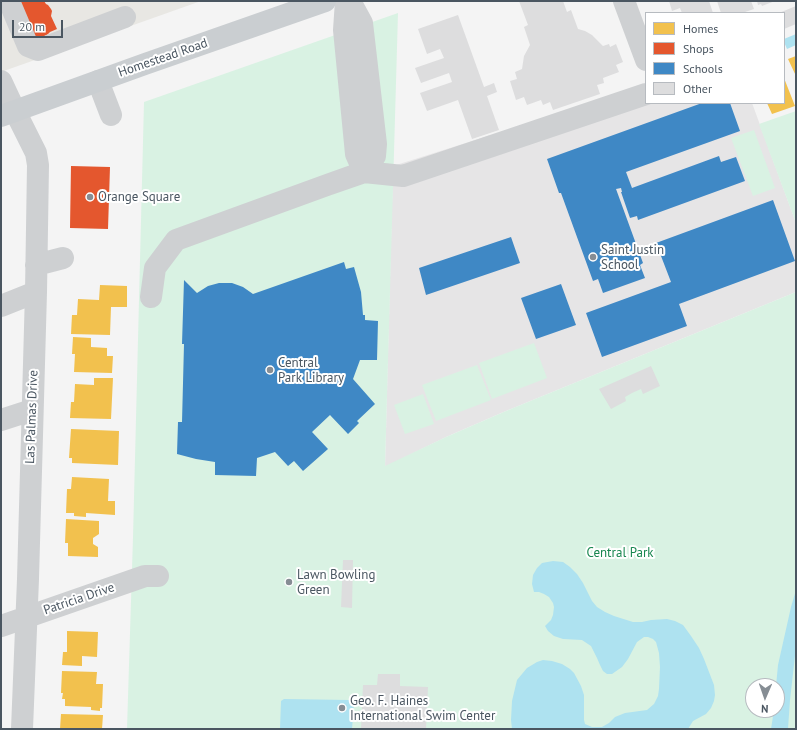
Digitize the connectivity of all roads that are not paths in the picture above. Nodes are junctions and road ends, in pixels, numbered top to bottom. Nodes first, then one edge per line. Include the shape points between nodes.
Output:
1 (9, 1) edge
2 (325, 1) edge
3 (346, 1) edge
4 (350, 1) edge
5 (624, 1) edge
6 (125, 17) dead end
7 (645, 57) edge
8 (1, 81) edge
9 (98, 81) junction
10 (645, 94) edge
11 (8, 114) edge
12 (111, 115) dead end
13 (364, 172) junction
14 (63, 258) dead end
15 (36, 265) junction
16 (36, 292) junction
17 (151, 297) dead end
18 (1, 306) edge
19 (32, 410) junction
20 (1, 420) edge
21 (158, 576) dead end
22 (26, 617) junction
23 (1, 626) edge
24 (22, 729) edge

1 - 6 street via 28,46 38,50
2 - 9 main road, Homestead Road
3 - 13 street via 344,30 356,154
4 - 13 street via 362,23 376,144 375,156
5 - 7 street
8 - 11 street, Las Palmas Drive
9 - 11 main road, Homestead Road
9 - 12 street
10 - 13 street via 403,176
11 - 15 street, Las Palmas Drive via 36,153
13 - 17 street via 176,240 155,268
14 - 15 street
15 - 16 street, Las Palmas Drive
16 - 18 street
16 - 19 street, Las Palmas Drive
19 - 20 street
19 - 22 street, Las Palmas Drive
21 - 22 street, Patricia Drive via 145,576
22 - 23 street, Patricia Drive
22 - 24 street, Las Palmas Drive

